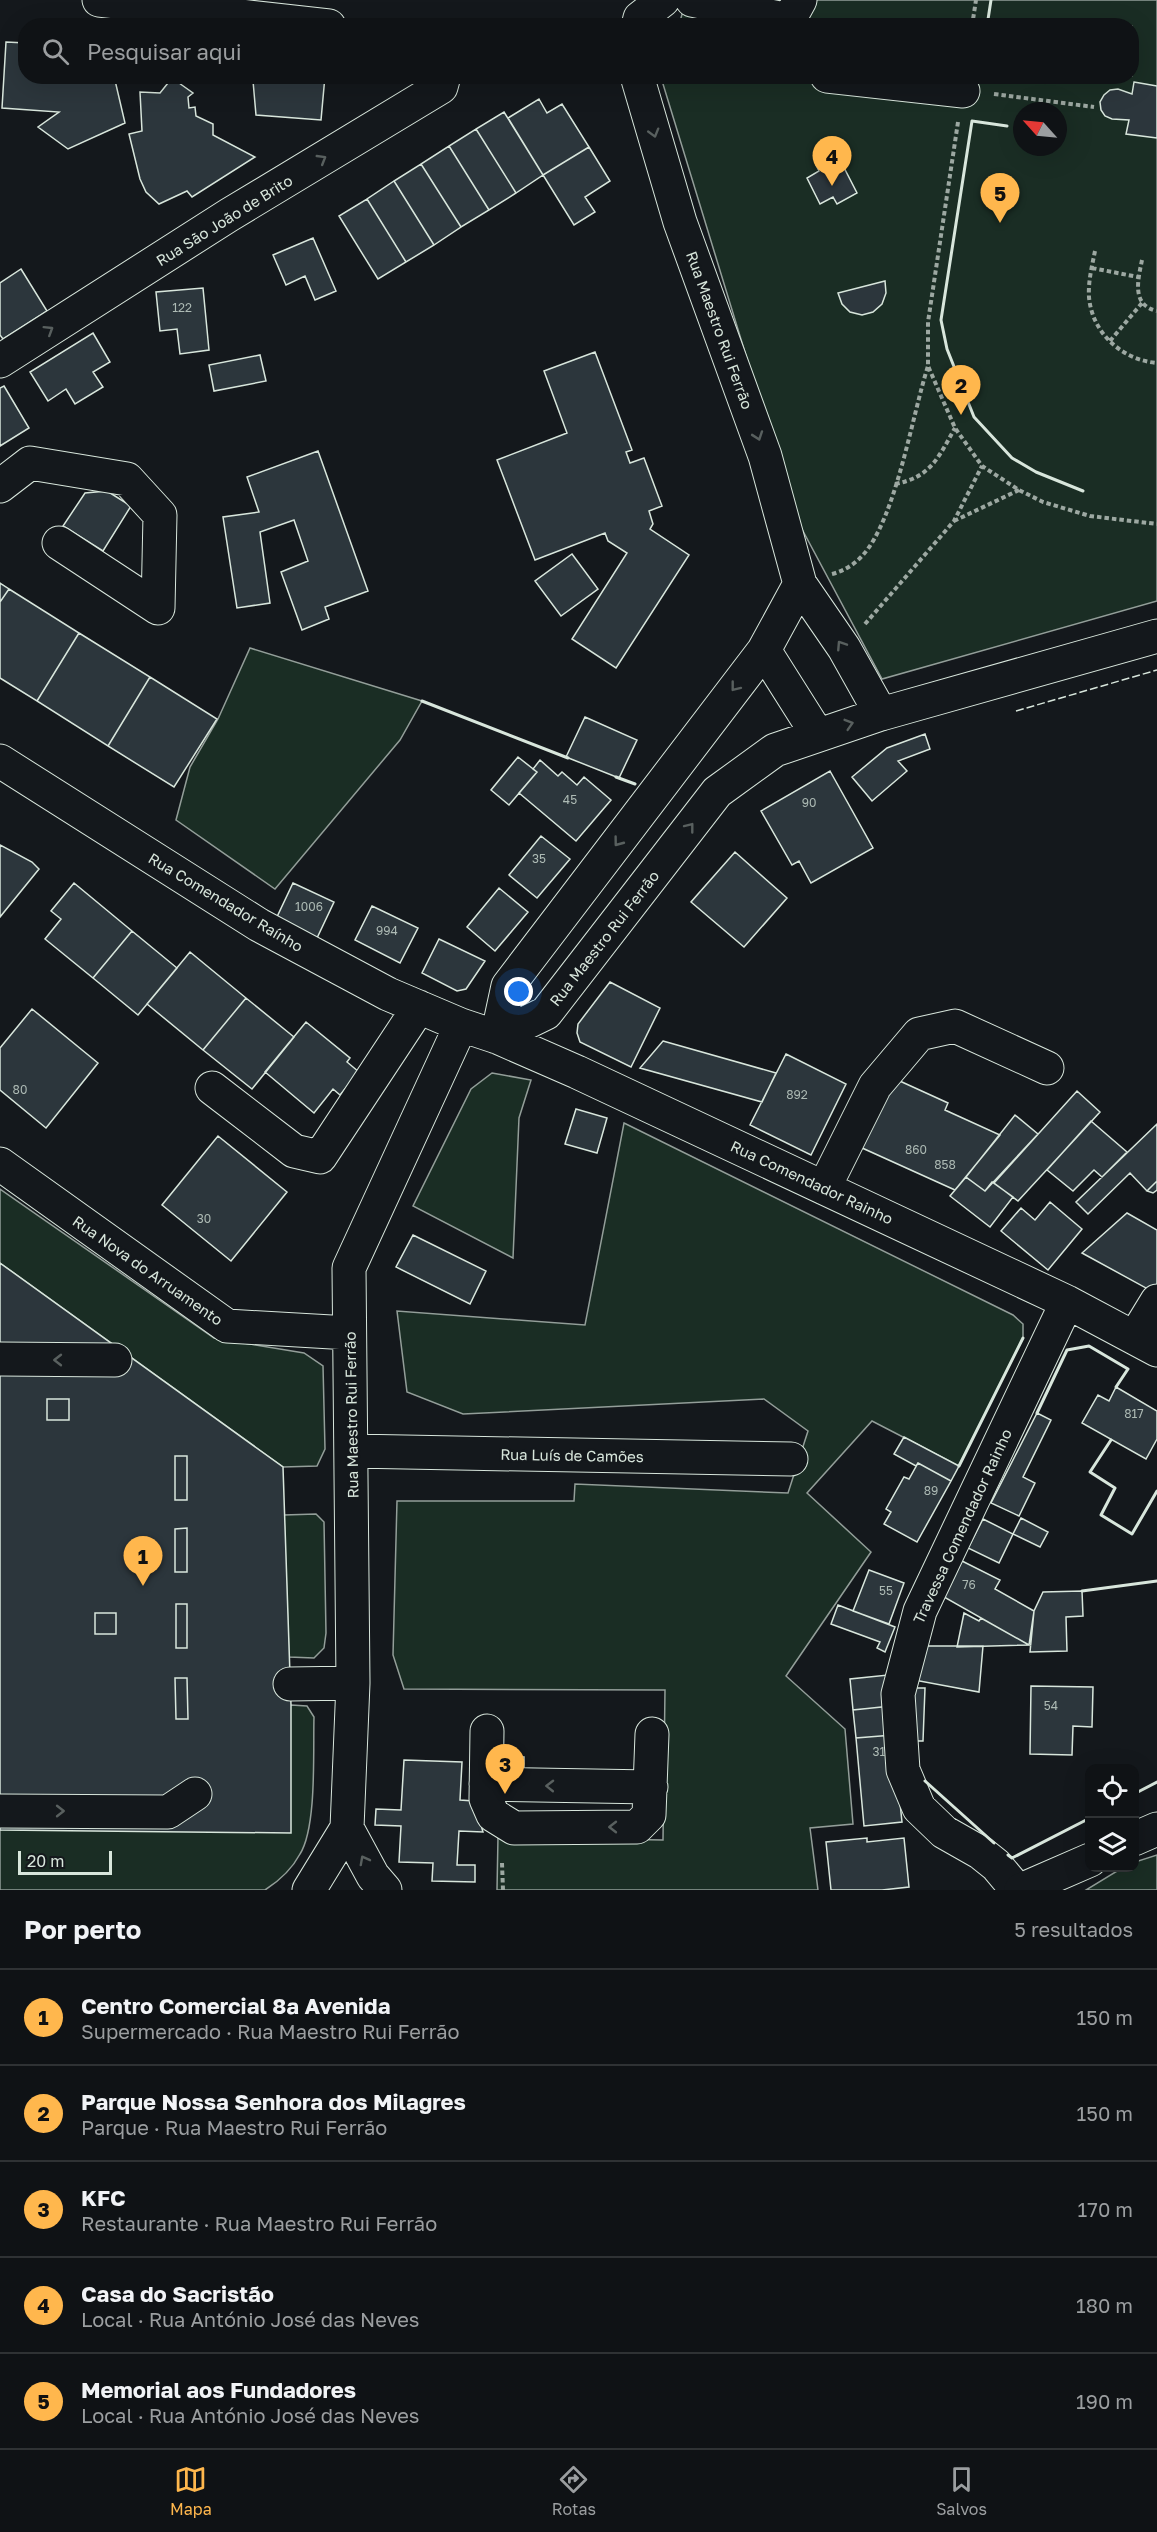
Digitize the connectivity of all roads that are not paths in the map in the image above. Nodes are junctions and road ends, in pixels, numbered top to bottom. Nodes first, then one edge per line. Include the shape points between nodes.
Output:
1 (99, 0) edge
2 (663, 0) edge
3 (692, 0) edge
4 (800, 0) edge
5 (258, 18) edge
6 (640, 18) edge
7 (779, 18) edge
8 (790, 18) edge
9 (442, 84) edge
10 (639, 84) edge
11 (900, 84) edge
12 (963, 91) road end
13 (0, 361) edge
14 (0, 486) edge
15 (59, 543) dead end
16 (800, 584) junction
17 (1157, 636) edge
18 (764, 650) junction
19 (881, 714) junction
20 (818, 734) junction
21 (0, 761) edge
22 (419, 1007) junction
23 (461, 1025) junction
24 (497, 1037) junction
25 (1047, 1068) dead end
26 (212, 1088) dead end
27 (0, 1164) edge
28 (824, 1188) junction
29 (1157, 1301) edge
30 (1067, 1302) junction
31 (349, 1334) junction
32 (1146, 1343) edge
33 (0, 1359) edge
34 (115, 1360) dead end
35 (352, 1451) junction
36 (791, 1459) dead end
37 (353, 1683) junction
38 (290, 1684) dead end
39 (487, 1731) dead end
40 (652, 1734) dead end
41 (486, 1784) junction
42 (651, 1787) junction
43 (195, 1794) dead end
44 (1, 1811) edge
45 (346, 1828) junction
46 (1157, 1829) edge
47 (1139, 1837) edge
48 (1085, 1862) edge
49 (309, 1890) edge
50 (385, 1890) edge
51 (1019, 1890) edge

1 - 5 street
2 - 6 street
3 - 7 street
4 - 8 street
13 -> 9 street, Rua São João de Brito
10 -> 16 street, Rua Maestro Rui Ferrão via 680,222 765,456
11 - 12 street
14 - 15 street via 30,463 128,479 160,516 158,608
16 - 18 street
19 -> 16 street, Rua Maestro Rui Ferrão via 844,648
17 - 19 street, Rua Maestro Rui Ferrão
18 - 20 street
18 -> 24 street via 508,986
20 -> 19 street, Rua Maestro Rui Ferrão
24 -> 20 street, Rua Maestro Rui Ferrão via 546,1012 717,792 775,750
21 - 22 street, Rua Comendador Raínho via 259,926
22 - 23 street, Rua Comendador Raínho
22 - 26 street via 320,1157 294,1151
23 - 24 street, Rua Comendador Rainho
23 - 31 street, Rua Maestro Rui Ferrão via 349,1268
24 - 28 street, Rua Comendador Rainho
25 - 28 street via 955,1026 919,1034 875,1086
27 - 31 street, Rua Nova do Arruamento via 227,1326
28 - 30 street, Rua Comendador Rainho
29 - 32 street
30 - 32 street, Rua Comendador Rainho
30 - 51 street, Travessa Comendador Rainho via 920,1611 898,1694 903,1770 919,1808 944,1832 996,1865
31 - 35 street, Rua Maestro Rui Ferrão
34 -> 33 street
35 - 36 street, Rua Luís de Camões
35 - 37 street, Rua Maestro Rui Ferrão
37 - 38 street
37 - 45 street, Rua Maestro Rui Ferrão
39 - 41 street
40 - 42 street
42 -> 41 street
42 -> 41 street via 649,1815 637,1827 514,1828 494,1815 486,1799
44 -> 43 street via 168,1812
45 - 49 street, Rua Maestro Rui Ferrão
50 -> 45 street
46 - 47 street
48 - 51 street

